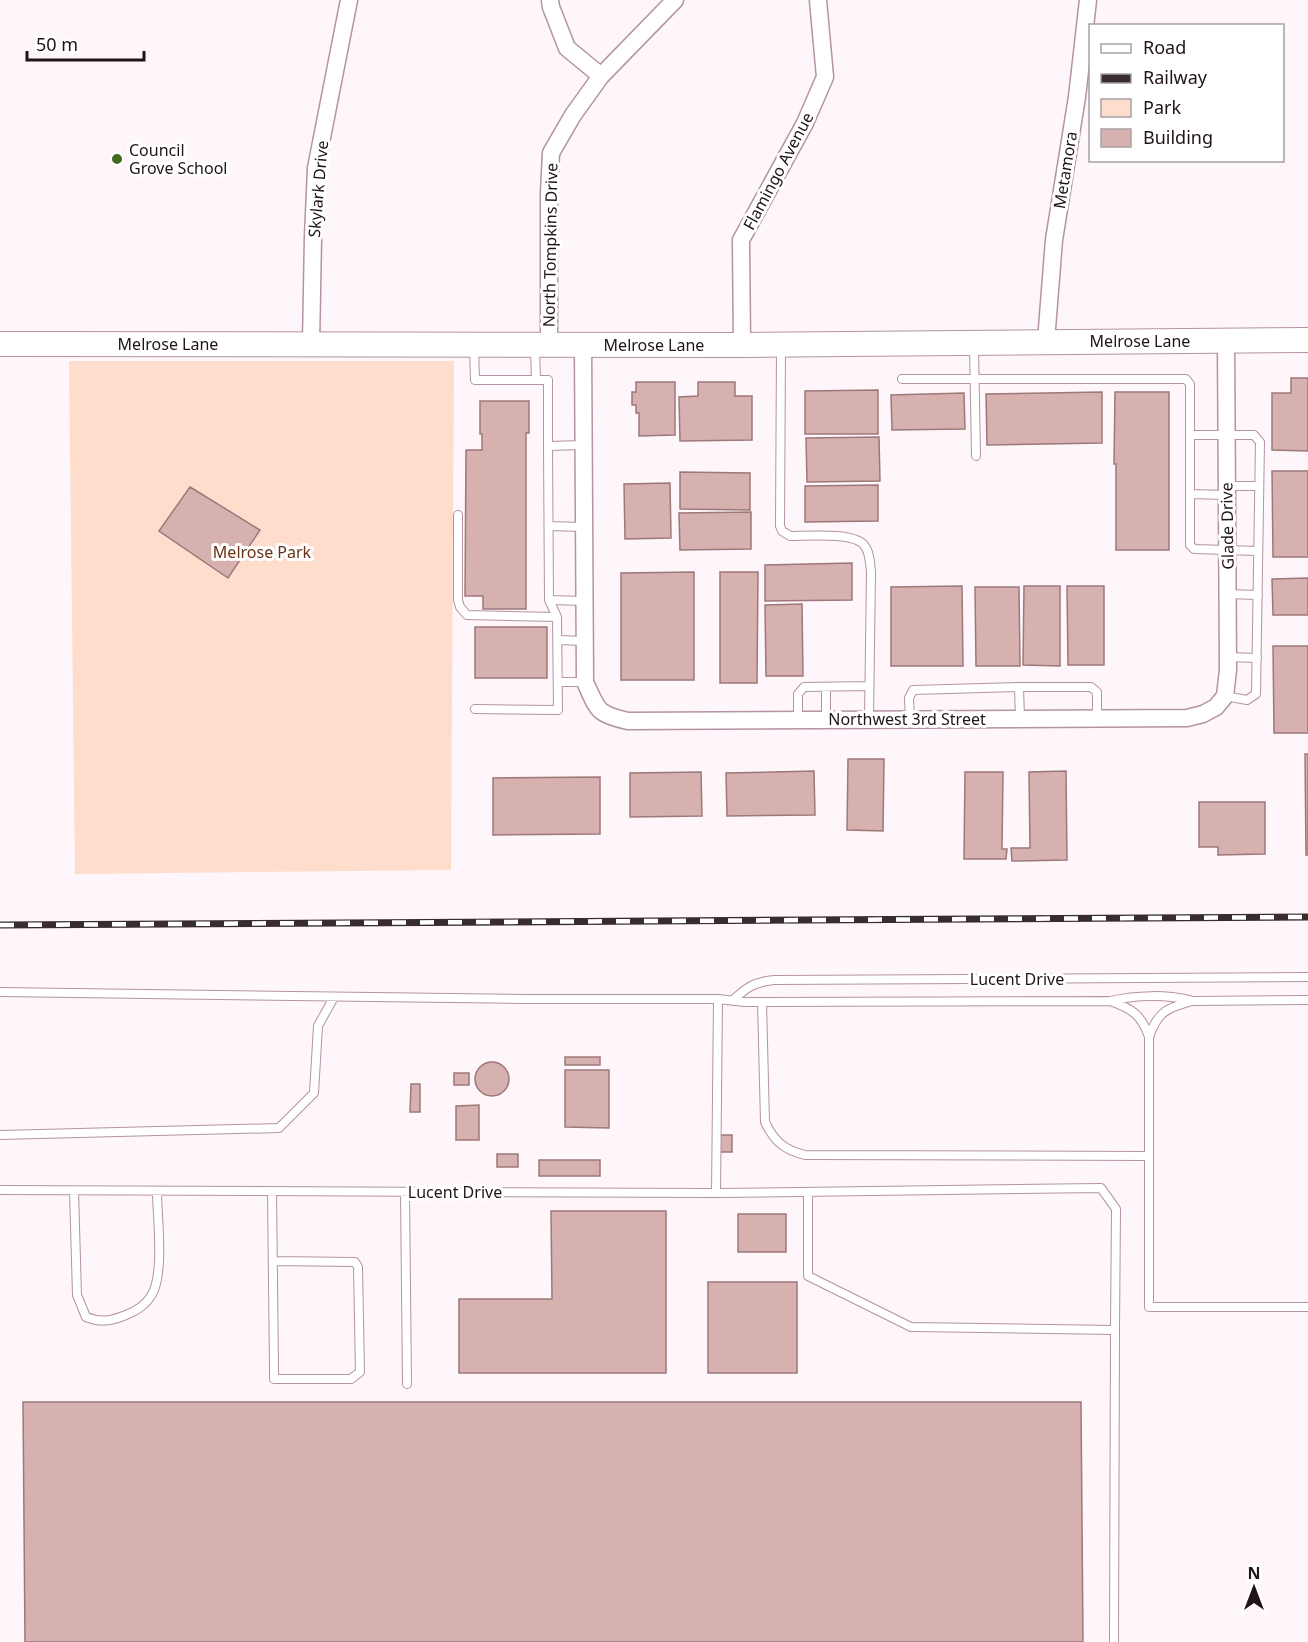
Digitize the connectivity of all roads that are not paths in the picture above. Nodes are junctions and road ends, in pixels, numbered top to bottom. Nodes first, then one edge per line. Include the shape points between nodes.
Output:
1 (349, 0) edge
2 (550, 0) edge
3 (675, 0) edge
4 (818, 0) edge
5 (1088, 0) edge
6 (602, 76) junction
7 (1308, 340) edge
8 (1046, 341) junction
9 (1226, 341) junction
10 (974, 342) junction
11 (0, 344) edge
12 (311, 344) junction
13 (474, 344) junction
14 (542, 344) junction
15 (583, 344) junction
16 (781, 344) junction
17 (742, 345) junction
18 (902, 379) dead end
19 (975, 379) junction
20 (536, 380) junction
21 (1190, 435) junction
22 (1227, 436) junction
23 (548, 446) junction
24 (584, 446) junction
25 (976, 456) dead end
26 (1259, 486) junction
27 (1226, 490) junction
28 (1190, 494) junction
29 (458, 515) dead end
30 (549, 526) junction
31 (584, 527) junction
32 (1227, 549) junction
33 (1258, 551) junction
34 (1227, 594) junction
35 (1258, 595) junction
36 (549, 600) junction
37 (585, 601) junction
38 (557, 617) junction
39 (558, 640) junction
40 (585, 641) junction
41 (1228, 657) junction
42 (1257, 658) junction
43 (558, 682) junction
44 (585, 682) junction
45 (869, 686) junction
46 (826, 687) junction
47 (1019, 687) junction
48 (1220, 702) junction
49 (475, 709) dead end
50 (798, 719) junction
51 (869, 719) junction
52 (910, 719) junction
53 (1020, 719) junction
54 (1097, 719) junction
55 (826, 720) junction
56 (1308, 977) edge
57 (0, 992) edge
58 (334, 997) junction
59 (718, 999) junction
60 (1308, 1000) edge
61 (732, 1001) junction
62 (1110, 1001) junction
63 (1193, 1001) junction
64 (762, 1002) junction
65 (1149, 1037) junction
66 (0, 1134) edge
67 (1149, 1156) junction
68 (0, 1190) edge
69 (74, 1191) junction
70 (157, 1191) junction
71 (272, 1191) junction
72 (405, 1192) junction
73 (808, 1192) junction
74 (716, 1193) junction
75 (273, 1262) junction
76 (1308, 1307) edge
77 (1115, 1330) junction
78 (407, 1384) dead end
79 (1114, 1642) edge

1 - 12 street, Skylark Drive via 316,168
2 - 6 street via 567,48
3 - 6 street, North Tompkins Drive
4 - 17 street, Flamingo Avenue via 825,77 805,123 741,240
5 - 8 street, Metamora via 1054,240
6 - 14 street, North Tompkins Drive via 551,153
7 - 9 street, Melrose Lane
8 - 9 street, Melrose Lane
8 - 10 street, Melrose Lane
9 - 22 street, Glade Drive
10 - 16 street, Melrose Lane
10 - 19 lane
11 - 12 street, Melrose Lane
12 - 13 street, Melrose Lane
13 - 14 street, Melrose Lane
13 - 20 lane via 475,380
14 - 15 street, Melrose Lane
14 - 20 lane
15 - 17 street, Melrose Lane
15 - 24 street
16 - 17 street, Melrose Lane
16 - 45 lane via 780,526 790,536 852,537 863,543 869,553
18 - 19 lane
19 - 21 lane via 1186,379 1190,384
19 - 25 lane
20 - 23 lane via 548,380
21 - 22 lane
21 - 28 lane
22 - 26 lane via 1254,435 1260,442
22 - 27 street, Glade Drive
23 - 24 lane
23 - 30 lane
24 - 31 street
26 - 27 lane
26 - 33 lane
27 - 28 lane
27 - 32 street, Glade Drive
28 - 32 lane via 1190,545 1194,549
29 - 38 lane via 458,600 467,615
30 - 31 lane
30 - 36 lane
31 - 37 street
32 - 33 lane
32 - 34 street, Glade Drive
33 - 35 lane
34 - 35 lane
34 - 41 street, Glade Drive
35 - 42 lane
36 - 37 lane
36 - 38 lane
37 - 40 street
38 - 39 lane
39 - 40 lane
39 - 43 lane
40 - 44 street
41 - 42 lane
41 - 48 street, Glade Drive
42 - 48 lane via 1256,694 1247,700
43 - 44 lane
43 - 49 lane via 558,710
44 - 50 street, Northwest 3rd Street via 598,710 627,721
45 - 46 lane
45 - 51 lane
46 - 50 lane via 800,690
46 - 55 lane
47 - 52 lane via 913,690 909,698
47 - 53 lane
47 - 54 lane via 1091,687 1097,692
48 - 54 street, Northwest 3rd Street via 1203,714 1186,718
50 - 55 street, Northwest 3rd Street
51 - 52 street, Northwest 3rd Street
51 - 55 street, Northwest 3rd Street
52 - 53 street, Northwest 3rd Street
53 - 54 street, Northwest 3rd Street
56 - 61 lane, Lucent Drive via 774,980 757,982
57 - 58 lane
58 - 59 lane
58 - 66 lane via 318,1026 314,1093 279,1128
59 - 61 lane
59 - 74 lane
60 - 63 lane
61 - 64 lane
62 - 63 lane via 1126,997 1176,997
62 - 64 lane
62 - 65 lane via 1136,1012
63 - 65 lane via 1164,1012
64 - 67 lane via 765,1122 772,1136 792,1152
65 - 67 lane
67 - 76 lane via 1149,1307
68 - 69 lane, Lucent Drive
69 - 70 lane, Lucent Drive
69 - 70 lane via 77,1295 86,1317 97,1322 139,1309 152,1296 159,1273
70 - 71 lane, Lucent Drive
71 - 72 lane, Lucent Drive
71 - 75 lane
72 - 74 lane, Lucent Drive
72 - 78 lane
73 - 74 lane, Lucent Drive
73 - 77 lane via 808,1276 911,1327
73 - 77 lane, Lucent Drive via 1101,1188 1116,1209
75 - 75 lane via 274,1379 358,1376 355,1262
77 - 79 lane

